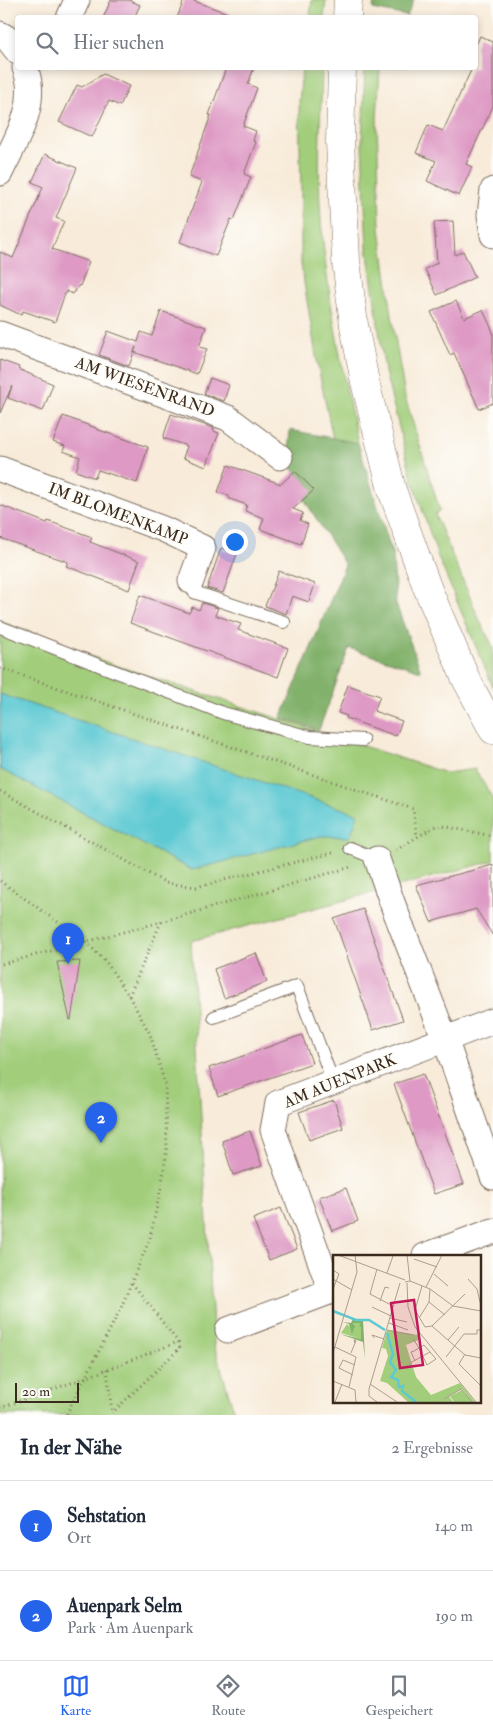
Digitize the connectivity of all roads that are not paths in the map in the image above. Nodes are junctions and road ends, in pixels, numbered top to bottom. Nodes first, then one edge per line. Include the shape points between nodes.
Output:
1 (77, 0) edge
2 (348, 0) edge
3 (70, 15) edge
4 (347, 15) edge
5 (0, 34) edge
6 (15, 49) edge
7 (27, 70) edge
8 (342, 70) edge
9 (0, 173) edge
10 (493, 190) edge
11 (493, 235) edge
12 (0, 334) edge
13 (280, 457) dead end
14 (0, 468) edge
15 (191, 582) joint
16 (284, 622) dead end
17 (0, 627) edge
18 (493, 730) edge
19 (363, 740) dead end
20 (350, 848) road end
21 (377, 859) joint
22 (214, 1017) dead end
23 (493, 1021) edge
24 (444, 1039) junction
25 (333, 1082) junction
26 (493, 1177) edge
27 (493, 1231) edge
28 (428, 1255) edge
29 (333, 1291) edge
30 (228, 1330) dead end

1 - 3 street
2 - 4 main road
5 - 6 street
7 - 9 street via 30,98 26,116
8 - 18 main road via 340,142 346,260 365,382 392,490 427,587 465,677
10 - 11 street via 490,215
12 - 13 street, AM WIESENRAND via 228,418
14 - 15 street, IM BLOMENKAMP via 203,548
15 - 16 lane via 194,592
17 - 19 lane via 223,713 310,737
20 - 21 lane
21 - 24 street
22 - 25 lane via 297,986
23 - 24 street, AM AUENPARK
24 - 25 street, AM AUENPARK
24 - 26 street
25 - 29 street, AM AUENPARK via 278,1103 273,1130
27 - 28 street
29 - 30 street, AM AUENPARK

